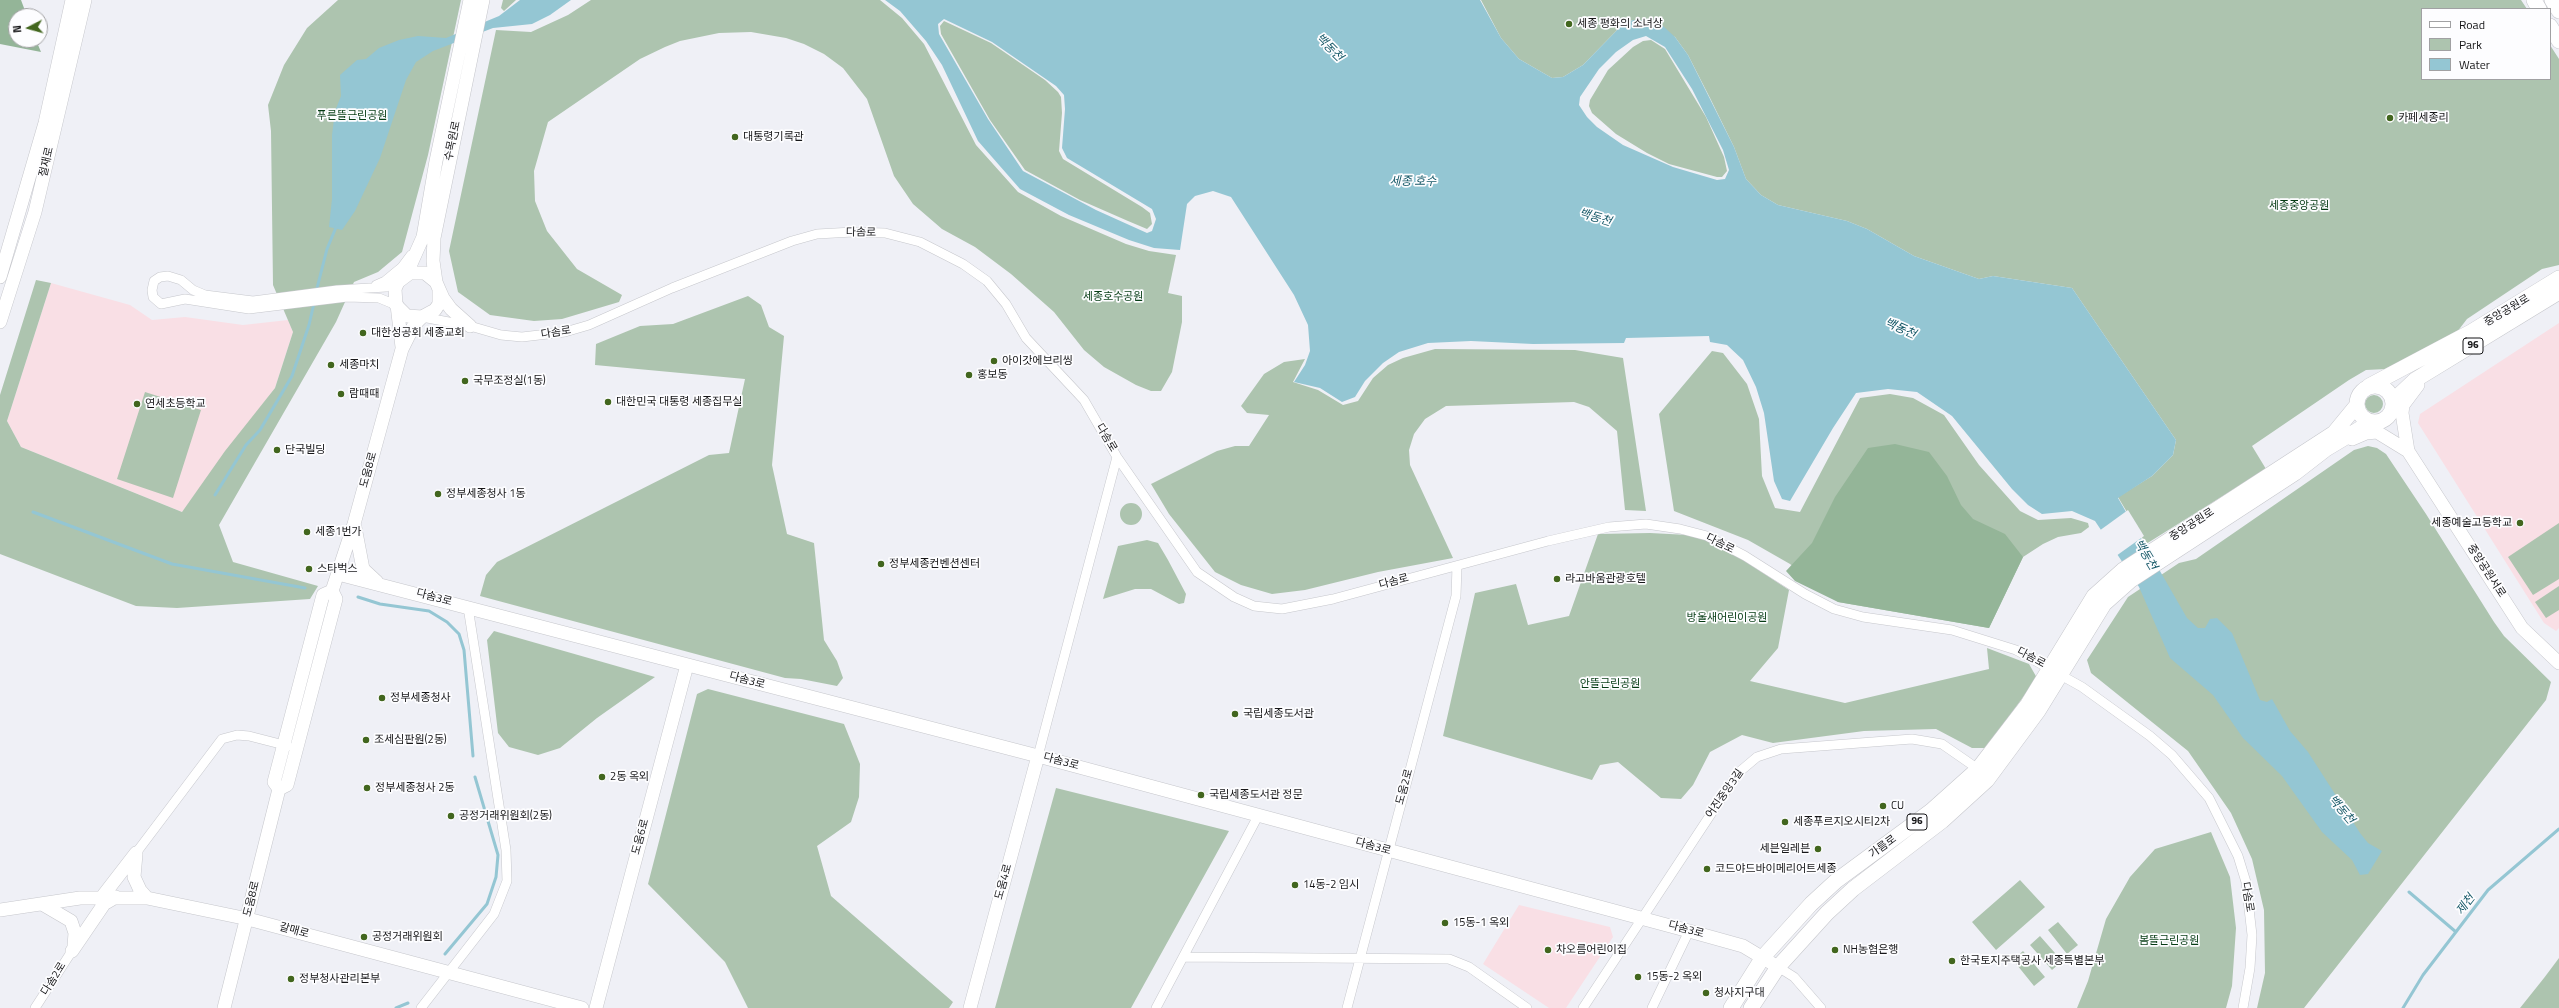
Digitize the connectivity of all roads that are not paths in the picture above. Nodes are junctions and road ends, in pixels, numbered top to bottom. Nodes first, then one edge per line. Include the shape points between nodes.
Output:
1 (72, 0) edge
2 (85, 0) edge
3 (2552, 0) edge
4 (476, 2) edge
5 (2559, 11) edge
6 (2551, 28) edge
7 (2559, 41) edge
8 (428, 238) junction
9 (2, 262) edge
10 (0, 277) edge
11 (2559, 278) edge
12 (402, 279) junction
13 (438, 286) junction
14 (364, 289) junction
15 (2559, 292) edge
16 (396, 305) junction
17 (422, 317) junction
18 (0, 322) edge
19 (470, 326) junction
20 (402, 349) junction
21 (2422, 378) junction
22 (2374, 386) junction
23 (2357, 405) junction
24 (2393, 407) junction
25 (2373, 422) junction
26 (2405, 445) junction
27 (1117, 457) junction
28 (2295, 473) junction
29 (354, 524) junction
30 (2161, 553) junction
31 (1456, 566) junction
32 (338, 574) junction
33 (382, 585) junction
34 (332, 590) junction
35 (468, 607) junction
36 (2558, 663) edge
37 (687, 665) junction
38 (2055, 671) junction
39 (284, 745) junction
40 (297, 748) junction
41 (1038, 756) junction
42 (1978, 769) junction
43 (279, 789) junction
44 (1258, 816) junction
45 (1388, 851) junction
46 (136, 853) junction
47 (102, 897) junction
48 (116, 897) junction
49 (147, 898) junction
50 (42, 904) junction
51 (0, 910) edge
52 (248, 919) junction
53 (1642, 919) junction
54 (1689, 931) junction
55 (72, 951) junction
56 (1184, 957) junction
57 (1763, 957) junction
58 (1360, 960) junction
59 (1778, 967) junction
60 (448, 973) junction
61 (35, 1008) edge
62 (224, 1008) edge
63 (421, 1008) edge
64 (582, 1008) edge
65 (596, 1008) edge
66 (970, 1008) edge
67 (1156, 1008) edge
68 (1347, 1008) edge
69 (1527, 1008) edge
70 (1583, 1008) edge
71 (1652, 1008) edge
72 (1731, 1008) edge
73 (1751, 1008) edge
74 (1820, 1008) edge
75 (2243, 1008) edge

1 - 9 street, 절재로 via 45,123
2 - 18 street, 절재로 via 35,212
3 - 5 main road
4 - 8 street, 수목원로
6 - 7 main road
8 - 12 street, 수목원로
8 - 13 street, 수목원로
8 - 14 street, 수목원로 via 402,267 385,281
8 - 19 street via 444,289
9 - 10 street, 절재로
11 - 22 main road, 중앙공원로 / 96 via 2471,332 2465,341 2406,375
12 - 13 street, 다솜로 via 418,272 425,273
12 - 14 street, 다솜로 via 386,287
12 - 16 street via 395,289
13 - 17 street via 438,304 435,310
13 - 19 street, 다솜로 via 451,309
14 - 16 street, 다솜로 via 298,294 253,301 205,295 193,290 181,280 168,276 160,277 154,282 152,290 153,297 161,304 185,299 249,309 332,298 379,298
15 - 21 main road, 중앙공원로 / 96
16 - 17 street, 다솜로 via 407,316
16 - 20 street, 도움8로
17 - 19 street, 다솜로
17 - 20 street, 도움8로 via 414,325
19 - 27 street, 다솜로 via 501,335 522,337 565,332 589,325 672,288 792,241 817,234 885,233 920,242 964,264 987,281 1006,304 1026,338 1084,400
20 - 29 street, 도움8로
21 - 24 main road, 중앙공원로 / 96 via 2408,386
21 - 26 street via 2403,404
22 - 23 main road, 96 via 2360,393
22 - 24 main road via 2390,394
23 - 25 main road via 2361,416
23 - 30 main road, 중앙공원로 / 96 via 2334,433
24 - 25 main road, 96 via 2388,416
24 - 26 street
25 - 26 street
25 - 28 main road, 중앙공원로 / 96 via 2328,448
26 - 28 street via 2377,432 2366,433 2347,441 2304,470
26 - 36 street, 중앙공원서로 via 2522,628
27 - 31 street, 다솜로 via 1197,572 1234,598 1254,606 1290,608
27 - 41 street
28 - 30 main road, 중앙공원로 / 96
29 - 32 street, 도움8로
29 - 33 street via 363,569 370,578
30 - 38 main road, 중앙공원로 / 96 via 2094,596
31 - 38 street, 다솜로 via 1609,527 1646,524 1680,529 1707,536 1834,609 1863,617 1906,622 1982,638 2016,650
31 - 45 street, 도움2로 via 1456,596
32 - 33 street, 다솜3로
32 - 34 street, 도움8로
33 - 35 street, 다솜3로
34 - 39 street, 도움8로 via 323,595
34 - 40 street, 도움8로 via 336,599
35 - 37 street, 다솜3로
35 - 60 street via 507,870 504,892 494,914
37 - 41 street, 다솜3로
37 - 65 street, 도움6로
38 - 42 main road, 가름로 / 96
38 - 59 main road, 가름로 / 96 via 2038,711 1982,785 1942,821 1838,903
38 - 75 street, 다솜로 via 2082,687 2172,755 2218,813 2238,856 2250,907 2250,968
39 - 40 street
39 - 43 street, 도움8로 via 274,782
39 - 46 street via 249,736 222,739
40 - 43 street, 도움8로 via 287,785
41 - 44 street, 다솜3로
41 - 66 street, 도움4로
42 - 53 street, 어진중앙3길 via 1942,744 1921,739 1768,752 1747,764 1738,773
42 - 57 main road, 가름로 / 96 via 1932,811 1836,881 1786,930
43 - 52 street, 도움8로
44 - 45 street, 다솜3로
44 - 56 street
45 - 53 street, 다솜3로
45 - 58 street, 도움2로
46 - 47 street
46 - 49 street via 134,877
47 - 48 street, 갈매로
47 - 50 street, 갈매로
48 - 49 street, 갈매로
48 - 55 street via 104,904
49 - 52 street, 갈매로
50 - 51 street, 갈매로
50 - 55 street via 71,921 75,933
52 - 60 street, 갈매로
52 - 62 street, 도움8로
53 - 54 street, 다솜3로
53 - 70 street, 어진중앙3길
54 - 57 street, 다솜3로 via 1743,946
54 - 71 street
55 - 61 street, 다솜2로
56 - 58 street
56 - 67 street
57 - 59 street, 다솜3로
57 - 72 main road, 가름로 / 96
58 - 68 street, 도움2로
58 - 69 street via 1449,959 1460,962
59 - 73 main road, 가름로 / 96
59 - 74 street via 1794,977
60 - 63 street
60 - 64 street, 갈매로

